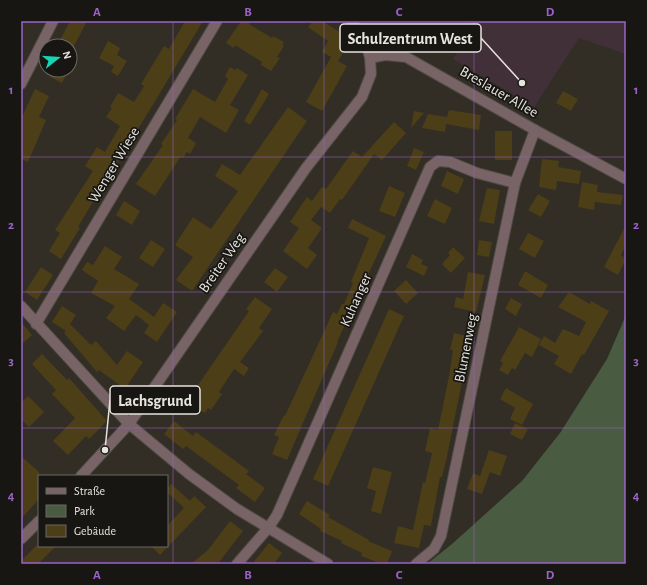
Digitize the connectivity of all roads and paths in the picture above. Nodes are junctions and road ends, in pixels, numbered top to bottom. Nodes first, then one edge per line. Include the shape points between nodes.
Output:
1 (53, 21) edge
2 (217, 21) edge
3 (351, 21) edge
4 (370, 58) junction
5 (21, 84) edge
6 (535, 130) junction
7 (626, 178) edge
8 (515, 183) junction
9 (21, 306) edge
10 (36, 324) junction
11 (129, 424) junction
12 (82, 475) edge
13 (38, 522) edge
14 (270, 527) junction
15 (21, 539) edge
16 (237, 564) edge
17 (328, 564) edge
18 (416, 564) edge

1 - 5 street
2 - 10 street, Wenger Wiese
3 - 4 street via 365,39
4 - 6 street, Breslauer Allee via 385,55 406,57
4 - 11 street, Breiter Weg via 371,74 362,97 306,168
6 - 7 street, Breslauer Allee
6 - 8 street, Blumenweg
8 - 14 street, Kuhanger via 477,173 450,162 438,161 430,167
8 - 18 street, Blumenweg via 441,536 434,549
9 - 10 street
10 - 11 street
11 - 12 street, Breiter Weg
11 - 14 street via 189,474 237,508
13 - 15 street
14 - 16 street, Kuhanger
14 - 17 street

